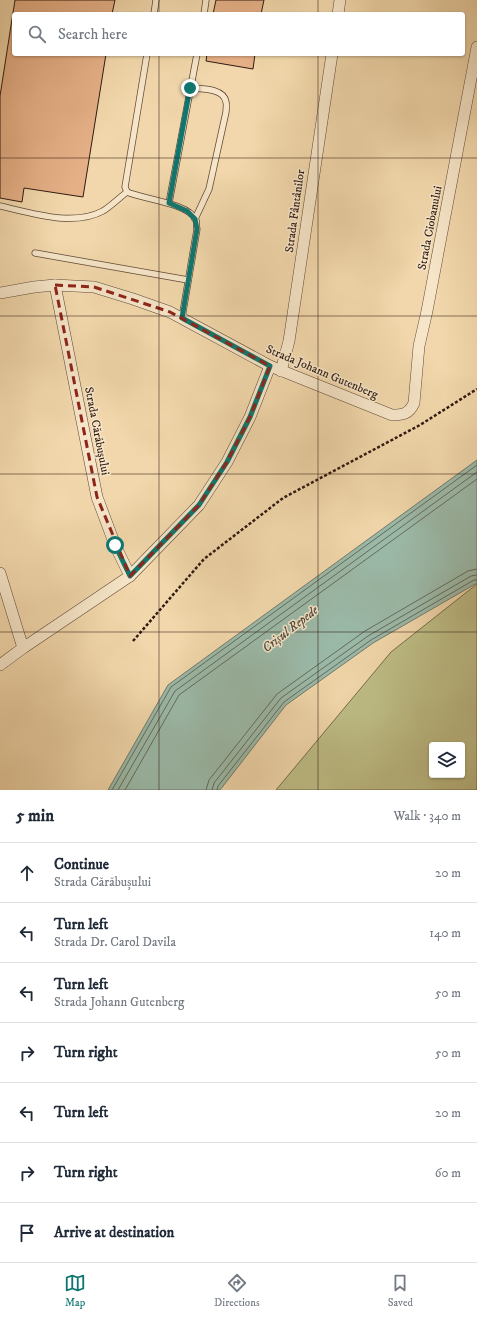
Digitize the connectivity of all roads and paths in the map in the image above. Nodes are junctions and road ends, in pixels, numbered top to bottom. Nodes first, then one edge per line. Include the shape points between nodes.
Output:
1 (156, 0) edge
2 (206, 0) edge
3 (340, 0) edge
4 (154, 12) edge
5 (204, 12) edge
6 (338, 12) edge
7 (477, 47) edge
8 (147, 56) edge
9 (196, 56) edge
10 (332, 56) edge
11 (190, 88) junction
12 (127, 192) junction
13 (169, 203) junction
14 (0, 206) edge
15 (195, 219) junction
16 (35, 253) dead end
17 (188, 280) junction
18 (55, 285) junction
19 (0, 293) edge
20 (182, 318) junction
21 (276, 369) junction
22 (477, 389) edge
23 (408, 412) joint
24 (0, 573) edge
25 (130, 576) junction
26 (133, 641) dead end
27 (23, 648) junction
28 (0, 665) edge

1 - 4 lane
2 - 5 lane
3 - 6 street
7 - 23 street, Strada Ciobanului via 419,346 414,403
8 - 12 lane
9 - 11 lane
10 - 21 street, Strada Fântânilor via 289,341
11 - 13 lane
11 - 15 lane via 214,91 223,95 226,101 210,188
12 - 13 lane
12 - 14 lane via 102,211 81,218 55,217
13 - 15 lane via 187,211
15 - 17 lane via 197,229
16 - 17 lane
17 - 20 lane
18 - 19 street, Strada Johann Gutenberg via 34,286
18 - 20 street, Strada Johann Gutenberg via 94,287
18 - 25 street, Strada Cărăbușului via 97,497
20 - 21 street, Strada Johann Gutenberg
21 - 23 street, Strada Johann Gutenberg via 392,415
21 - 25 street, Strada Fântânilor via 227,462 199,505
22 - 26 path via 420,425 283,498 204,560
24 - 27 street
25 - 27 street, Strada Fântânilor
27 - 28 street, Strada Fântânilor

